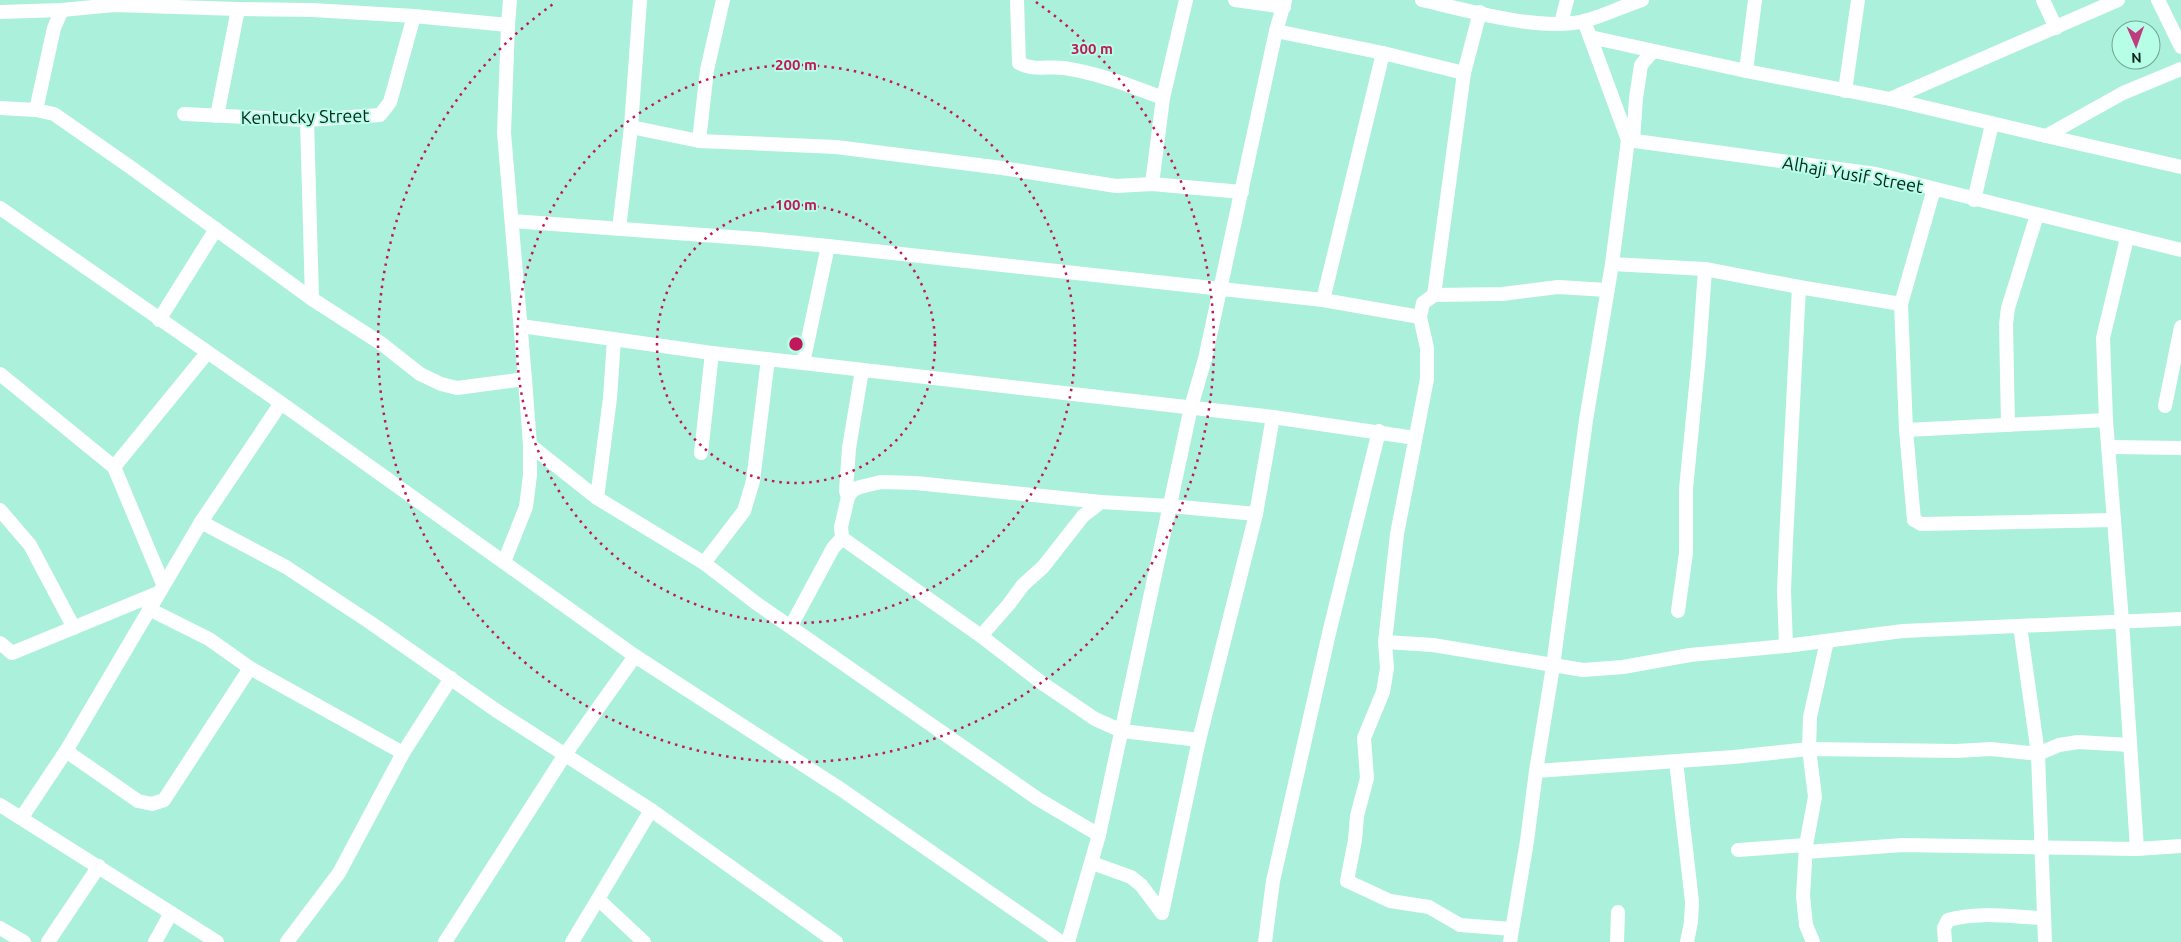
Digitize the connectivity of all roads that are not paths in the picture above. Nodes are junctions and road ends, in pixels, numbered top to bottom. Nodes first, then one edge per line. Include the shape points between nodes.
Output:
1 (510, 0) edge
2 (640, 0) edge
3 (723, 0) edge
4 (1017, 0) edge
5 (1186, 0) edge
6 (1235, 0) edge
7 (1422, 0) edge
8 (1567, 0) edge
9 (1642, 0) edge
10 (1755, 0) edge
11 (1858, 0) edge
12 (2043, 0) edge
13 (2118, 0) edge
14 (2158, 0) edge
15 (115, 2) edge
16 (1284, 3) edge
17 (312, 5) edge
18 (238, 9) junction
19 (62, 10) junction
20 (0, 12) edge
21 (1480, 12) junction
22 (414, 16) junction
23 (1584, 21) junction
24 (1560, 23) junction
25 (508, 25) junction
26 (2056, 28) junction
27 (1276, 32) junction
28 (1590, 37) junction
29 (2181, 47) edge
30 (1653, 51) junction
31 (1383, 53) junction
32 (2181, 69) edge
33 (1746, 71) junction
34 (1464, 73) junction
35 (1845, 91) junction
36 (1163, 98) junction
37 (1890, 99) junction
38 (0, 108) edge
39 (36, 110) junction
40 (184, 114) dead end
41 (217, 116) junction
42 (307, 120) junction
43 (1992, 124) junction
44 (630, 127) junction
45 (2046, 136) junction
46 (1630, 140) junction
47 (699, 141) junction
48 (2181, 167) edge
49 (1152, 184) junction
50 (1934, 189) junction
51 (1242, 192) junction
52 (1974, 200) junction
53 (0, 208) edge
54 (2037, 215) junction
55 (512, 221) junction
56 (216, 229) junction
57 (619, 229) junction
58 (2127, 238) junction
59 (828, 246) junction
60 (2181, 250) edge
61 (1612, 264) junction
62 (1705, 269) junction
63 (1799, 287) junction
64 (1220, 289) junction
65 (1607, 290) junction
66 (1434, 295) junction
67 (312, 299) junction
68 (1324, 300) junction
69 (1900, 304) junction
70 (1420, 317) junction
71 (159, 320) junction
72 (520, 326) junction
73 (2181, 327) edge
74 (614, 339) junction
75 (207, 353) junction
76 (712, 353) junction
77 (768, 359) junction
78 (803, 363) junction
79 (862, 370) junction
80 (0, 374) edge
81 (526, 379) junction
82 (281, 403) junction
83 (2165, 406) dead end
84 (1191, 407) junction
85 (1273, 417) junction
86 (2106, 420) junction
87 (2008, 425) junction
88 (1906, 430) junction
89 (1379, 431) junction
90 (1415, 438) junction
91 (530, 445) junction
92 (2109, 448) junction
93 (2181, 448) edge
94 (701, 454) dead end
95 (114, 467) junction
96 (848, 497) junction
97 (597, 498) junction
98 (1101, 502) junction
99 (1170, 506) junction
100 (0, 510) edge
101 (1256, 514) junction
102 (2114, 520) junction
103 (201, 522) junction
104 (842, 538) junction
105 (504, 562) junction
106 (704, 563) junction
107 (161, 588) junction
108 (149, 609) junction
109 (1678, 611) dead end
110 (2181, 620) edge
111 (2122, 621) junction
112 (791, 626) junction
113 (2020, 626) junction
114 (74, 628) junction
115 (981, 636) junction
116 (1827, 641) junction
117 (1385, 642) junction
118 (0, 643) edge
119 (1786, 646) junction
120 (6, 656) edge
121 (635, 656) junction
122 (1553, 666) junction
123 (250, 668) junction
124 (450, 678) junction
125 (1122, 731) junction
126 (1199, 740) junction
127 (2130, 746) junction
128 (1809, 749) junction
129 (66, 751) junction
130 (403, 753) junction
131 (2038, 754) junction
132 (564, 756) junction
133 (1676, 761) junction
134 (1536, 771) junction
135 (0, 805) edge
136 (651, 810) junction
137 (22, 817) junction
138 (1099, 835) junction
139 (2181, 846) edge
140 (1806, 848) junction
141 (2040, 848) junction
142 (2137, 849) junction
143 (1738, 850) dead end
144 (1092, 863) junction
145 (99, 866) junction
146 (598, 898) junction
147 (1618, 912) dead end
148 (171, 913) junction
149 (2044, 918) junction
150 (0, 928) edge
151 (1511, 936) edge
152 (24, 942) edge
153 (48, 942) edge
154 (155, 942) edge
155 (217, 942) edge
156 (287, 942) edge
157 (445, 942) edge
158 (572, 942) edge
159 (644, 942) edge
160 (836, 942) edge
161 (1061, 942) edge
162 (1068, 942) edge
163 (1265, 942) edge
164 (1617, 942) edge
165 (1687, 942) edge
166 (1813, 942) edge
167 (1945, 942) edge
168 (2045, 942) edge

1 - 25 street
2 - 44 street
3 - 47 street via 706,70
4 - 36 street via 1019,63 1027,68 1063,68 1110,79
5 - 36 street
6 - 16 street
7 - 21 street
8 - 24 street
9 - 23 street
10 - 33 street
11 - 35 street
12 - 26 street
13 - 26 street
14 - 29 street
15 - 18 street
15 - 19 street
16 - 27 street
17 - 18 street
17 - 22 street
18 - 41 street
19 - 20 street
19 - 39 street via 54,28
21 - 24 street via 1511,19
21 - 34 street
22 - 25 street
22 - 42 street, Kentucky Street via 390,102 380,115
23 - 24 street
23 - 28 street
25 - 55 street via 504,133
26 - 37 street
27 - 31 street
27 - 51 street
28 - 30 street
28 - 46 street
30 - 33 street
30 - 46 street via 1641,64
31 - 34 street
31 - 68 street
32 - 45 street via 2123,93
33 - 35 street
34 - 66 street
35 - 37 street
36 - 49 street
37 - 43 street
38 - 39 street
39 - 56 street via 54,114
40 - 41 street, Kentucky Street
41 - 42 street, Kentucky Street
42 - 67 street
43 - 45 street
43 - 52 street
44 - 47 street
44 - 57 street
45 - 48 street
46 - 50 street, Alhaji Yusif Street via 1876,174
46 - 61 street
47 - 49 street via 836,147 1116,186
49 - 51 street
50 - 52 street, Alhaji Yusif Street
50 - 69 street
51 - 64 street
52 - 54 street, Alhaji Yusif Street
53 - 71 street
54 - 58 street, Alhaji Yusif Street
54 - 87 street via 2008,308
55 - 57 street
55 - 72 street
56 - 67 street
56 - 71 street
57 - 59 street
58 - 60 street, Alhaji Yusif Street
58 - 86 street via 2103,338
59 - 64 street
59 - 78 street
61 - 62 street
61 - 65 street
62 - 63 street
62 - 109 street via 1686,489 1686,553
63 - 69 street
63 - 119 street via 1784,591
64 - 68 street
64 - 84 street
65 - 66 street via 1558,287 1502,294
65 - 122 street
66 - 70 street via 1423,303
67 - 81 street via 382,344 420,374 441,384 457,388
68 - 70 street
69 - 88 street
70 - 90 street via 1428,364
71 - 75 street
72 - 74 street
72 - 81 street
73 - 83 street
74 - 76 street
74 - 97 street
75 - 82 street
75 - 95 street
76 - 77 street
76 - 94 street
77 - 78 street
77 - 106 street via 754,481 744,511
78 - 79 street
79 - 84 street
79 - 96 street via 849,448
80 - 95 street
81 - 91 street
82 - 103 street
82 - 105 street
84 - 85 street
84 - 99 street
85 - 89 street
85 - 101 street
86 - 87 street
86 - 92 street
87 - 88 street
88 - 102 street via 1912,517 1916,523
89 - 90 street
89 - 163 street via 1273,881
90 - 117 street via 1397,534
91 - 97 street
91 - 105 street via 526,507
92 - 93 street
92 - 102 street
95 - 107 street
96 - 98 street via 853,490 867,485 916,482
96 - 104 street
97 - 106 street
98 - 99 street
98 - 115 street via 1083,516 1044,567 1023,585
99 - 101 street
99 - 125 street
100 - 114 street via 30,545
101 - 126 street
102 - 111 street
103 - 107 street
103 - 124 street via 286,567
104 - 112 street via 833,548
104 - 115 street
105 - 121 street
106 - 112 street
107 - 108 street
107 - 114 street
108 - 123 street via 209,639
108 - 129 street
110 - 111 street
111 - 113 street
111 - 127 street
112 - 138 street via 1038,798
113 - 116 street via 1903,631
113 - 131 street
114 - 120 street
115 - 125 street via 1042,683 1096,719
116 - 119 street
116 - 128 street via 1810,717
117 - 122 street via 1433,645
117 - 151 street via 1387,668 1383,692 1364,738 1367,778 1357,816 1356,840 1347,881 1390,901 1430,907 1460,925
118 - 120 street
119 - 122 street via 1608,669
121 - 132 street
121 - 161 street via 842,790
122 - 134 street
123 - 129 street via 164,800 152,804 138,801
123 - 130 street
124 - 130 street
124 - 132 street
125 - 126 street
125 - 138 street
126 - 144 street via 1162,913 1136,880 1120,871
127 - 131 street via 2078,742
127 - 142 street
128 - 131 street via 1990,749
128 - 133 street
128 - 140 street via 1815,797
129 - 137 street
130 - 156 street via 339,873
131 - 141 street
132 - 136 street
132 - 157 street
133 - 134 street
133 - 165 street via 1692,902
134 - 151 street
135 - 137 street
136 - 146 street
136 - 160 street
137 - 145 street
138 - 144 street
139 - 142 street
140 - 141 street via 1903,845
140 - 143 street
140 - 166 street via 1804,913
141 - 142 street
141 - 149 street
144 - 162 street
145 - 148 street
145 - 153 street
146 - 158 street
146 - 159 street
147 - 164 street
148 - 154 street
148 - 155 street
149 - 167 street via 1958,917 1948,920 1944,928
149 - 168 street
150 - 152 street

